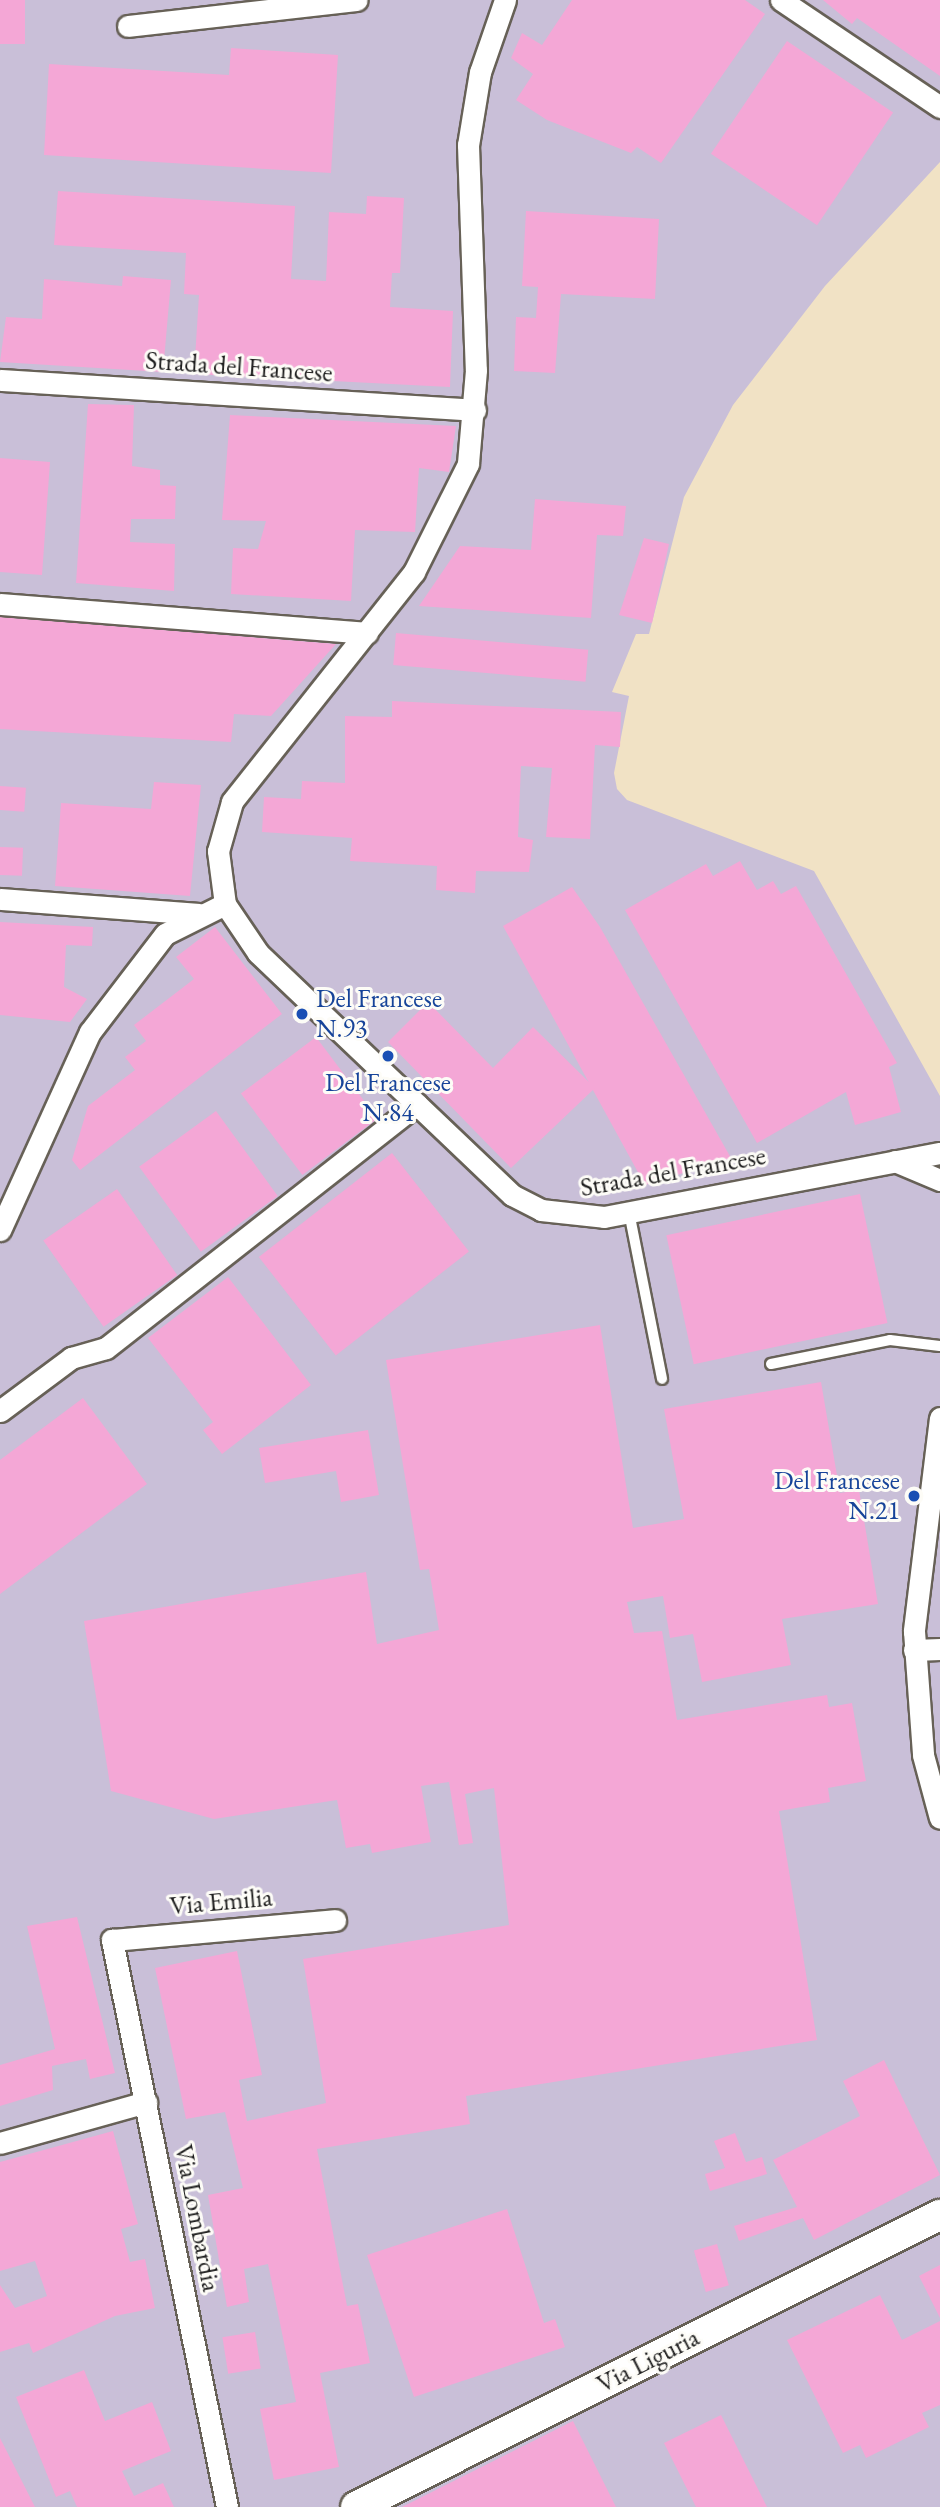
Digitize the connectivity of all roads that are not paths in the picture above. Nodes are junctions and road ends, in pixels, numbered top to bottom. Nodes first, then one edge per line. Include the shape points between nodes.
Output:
1 (357, 0) edge
2 (505, 0) edge
3 (780, 0) edge
4 (128, 26) dead end
5 (940, 107) edge
6 (0, 380) edge
7 (475, 410) junction
8 (0, 604) edge
9 (368, 633) junction
10 (0, 899) edge
11 (225, 904) junction
12 (198, 914) junction
13 (417, 1104) junction
14 (940, 1153) edge
15 (892, 1160) junction
16 (940, 1180) edge
17 (629, 1212) junction
18 (0, 1230) edge
19 (940, 1346) edge
20 (771, 1364) dead end
21 (662, 1379) dead end
22 (0, 1411) edge
23 (940, 1418) edge
24 (940, 1649) edge
25 (914, 1650) junction
26 (940, 1815) edge
27 (335, 1920) dead end
28 (112, 1940) joint
29 (146, 2102) junction
30 (0, 2143) edge
31 (940, 2215) edge
32 (227, 2507) edge
33 (356, 2507) edge

1 - 4 street
2 - 7 street, Strada del Francese via 480,72 468,145
3 - 5 street
6 - 7 street, Strada del Francese
7 - 9 street, Strada del Francese via 468,464 446,519
8 - 9 street
9 - 11 street, Strada del Francese via 232,802 218,851
10 - 12 street
11 - 12 street
11 - 13 street, Strada del Francese via 258,953
12 - 18 street via 165,934 90,1032
13 - 17 street, Strada del Francese via 526,1204 574,1217
13 - 22 street via 106,1348 71,1358
14 - 15 street, Strada del Francese
15 - 16 street
15 - 17 street, Strada del Francese
17 - 21 lane
19 - 20 lane via 890,1340
23 - 25 street
24 - 25 street
25 - 26 street via 923,1755
27 - 28 street, Via Emilia
28 - 29 street, Via Lombardia
29 - 30 street
29 - 32 street, Via Lombardia
31 - 33 street, Via Liguria

